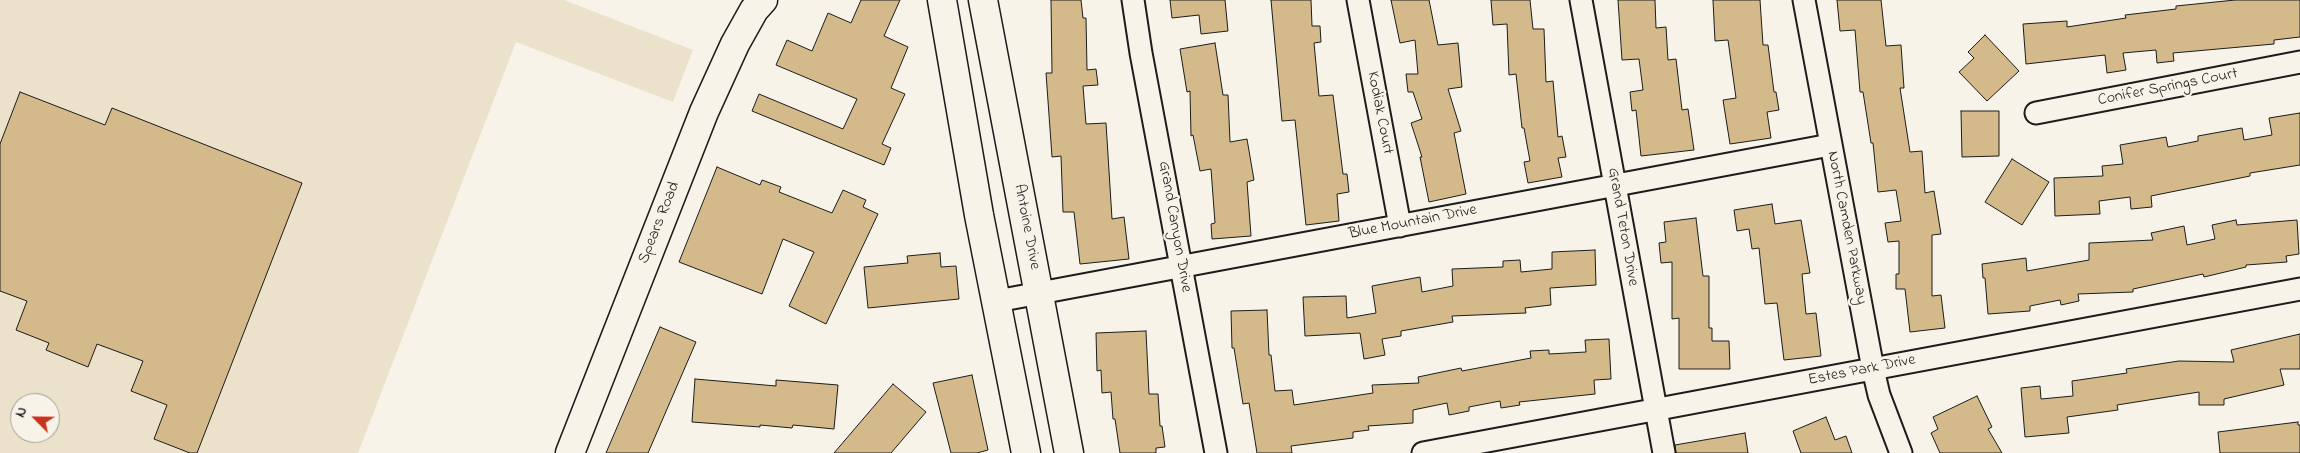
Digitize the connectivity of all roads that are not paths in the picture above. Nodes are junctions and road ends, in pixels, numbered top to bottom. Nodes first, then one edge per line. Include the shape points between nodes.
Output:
1 (763, 0) edge
2 (942, 0) edge
3 (984, 0) edge
4 (1134, 0) edge
5 (1358, 0) edge
6 (1581, 0) edge
7 (1804, 0) edge
8 (2300, 62) edge
9 (2036, 113) dead end
10 (1830, 145) junction
11 (1614, 186) junction
12 (1400, 226) junction
13 (1182, 267) junction
14 (2300, 289) edge
15 (1038, 293) junction
16 (997, 301) junction
17 (1873, 369) junction
18 (1656, 409) junction
19 (1436, 452) edge
20 (570, 453) edge
21 (1026, 453) edge
22 (1069, 453) edge
23 (1216, 453) edge
24 (1664, 453) edge
25 (1901, 453) edge

1 - 20 main road, Spears Road via 735,44 704,112
2 - 16 main road
3 - 15 main road, Antoine Drive
4 - 13 street, Grand Canyon Drive via 1140,53
5 - 12 street, Kodiak Court
6 - 11 street, Grand Teton Drive
7 - 10 street, North Camden Parkway
8 - 9 street, Conifer Springs Court
10 - 11 street, Blue Mountain Drive
10 - 17 street, North Camden Parkway
11 - 12 street, Blue Mountain Drive
11 - 18 street, Grand Teton Drive
12 - 13 street, Blue Mountain Drive
13 - 15 street, Blue Mountain Drive
13 - 23 street, Grand Canyon Drive
14 - 17 street, Estes Park Drive
15 - 16 street, Blue Mountain Drive
15 - 22 main road, Antoine Drive
16 - 21 main road
17 - 18 street, Estes Park Drive
17 - 25 street, North Camden Parkway via 1879,395
18 - 19 street, Estes Park Drive
18 - 24 street, Grand Teton Drive

